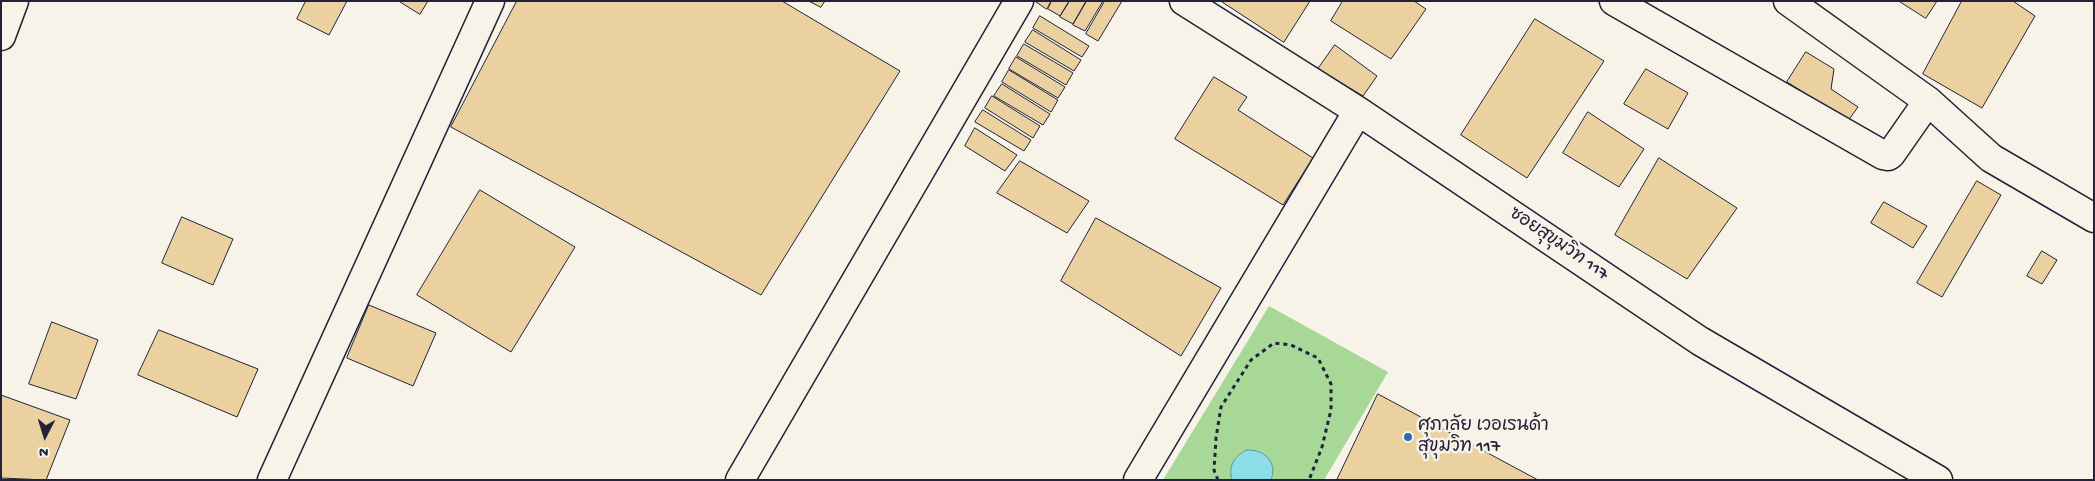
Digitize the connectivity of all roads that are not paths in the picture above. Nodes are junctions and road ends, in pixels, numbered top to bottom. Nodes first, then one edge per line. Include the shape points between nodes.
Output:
1 (14, 1) edge
2 (490, 1) edge
3 (1019, 1) edge
4 (1184, 1) edge
5 (1614, 1) edge
6 (1788, 1) edge
7 (1, 36) edge
8 (1928, 101) junction
9 (1358, 111) junction
10 (2094, 218) edge
11 (272, 480) edge
12 (740, 480) edge
13 (1138, 480) edge
14 (1938, 480) edge

1 - 7 street
2 - 11 street
3 - 12 street
4 - 9 street, ซอยสุขุมวิท 117
5 - 8 street via 1882,155 1891,154
6 - 8 street
8 - 10 street via 1991,158
9 - 13 street
9 - 14 street, ซอยสุขุมวิท 117 via 1700,340

